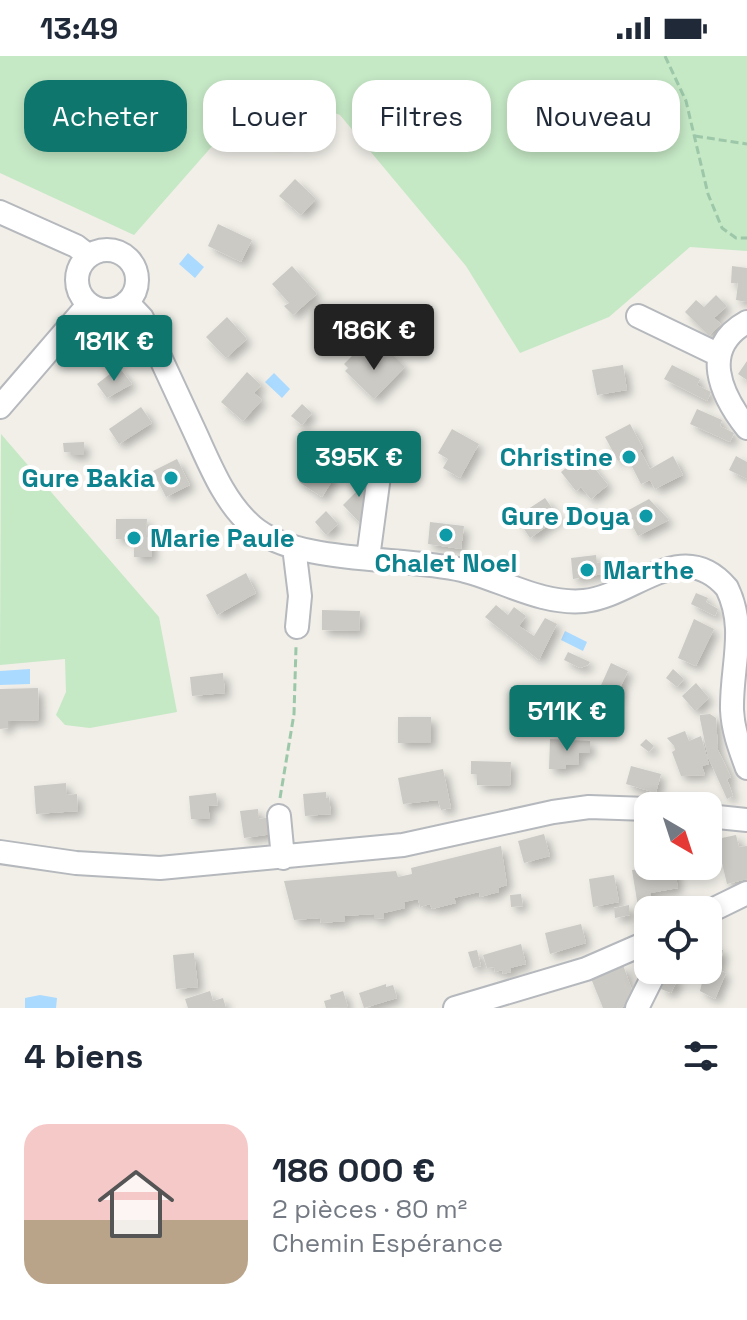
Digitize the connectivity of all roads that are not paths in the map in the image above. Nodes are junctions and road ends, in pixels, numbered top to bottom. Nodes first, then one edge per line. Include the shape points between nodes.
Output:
1 (0, 212) edge
2 (83, 251) junction
3 (127, 302) junction
4 (88, 305) junction
5 (638, 316) dead end
6 (747, 322) edge
7 (719, 355) junction
8 (0, 407) edge
9 (747, 428) edge
10 (383, 446) dead end
11 (294, 547) junction
12 (368, 558) junction
13 (297, 627) road end
14 (747, 768) edge
15 (634, 809) edge
16 (279, 816) road end
17 (722, 817) edge
18 (747, 820) edge
19 (0, 852) edge
20 (283, 858) junction
21 (747, 893) edge
22 (722, 905) edge
23 (634, 948) edge
24 (649, 984) edge
25 (455, 1008) edge
26 (637, 1008) edge

1 - 2 street
2 - 3 street via 110,251 129,261 137,282
2 - 4 street via 77,286
3 - 4 street via 115,309
3 - 11 street via 142,318 230,501 253,527
4 - 8 street
5 - 7 street
6 - 7 street via 728,336
7 - 9 street via 724,394
10 - 12 street
11 - 12 street
11 - 13 street via 300,596
12 - 14 street via 461,570 567,601 610,595 675,567 710,574 730,591 743,617 743,650 732,707
15 - 20 street via 553,812 403,845
16 - 20 street
17 - 18 street
19 - 20 street via 160,868
21 - 22 street
23 - 25 street via 586,969
24 - 26 street

